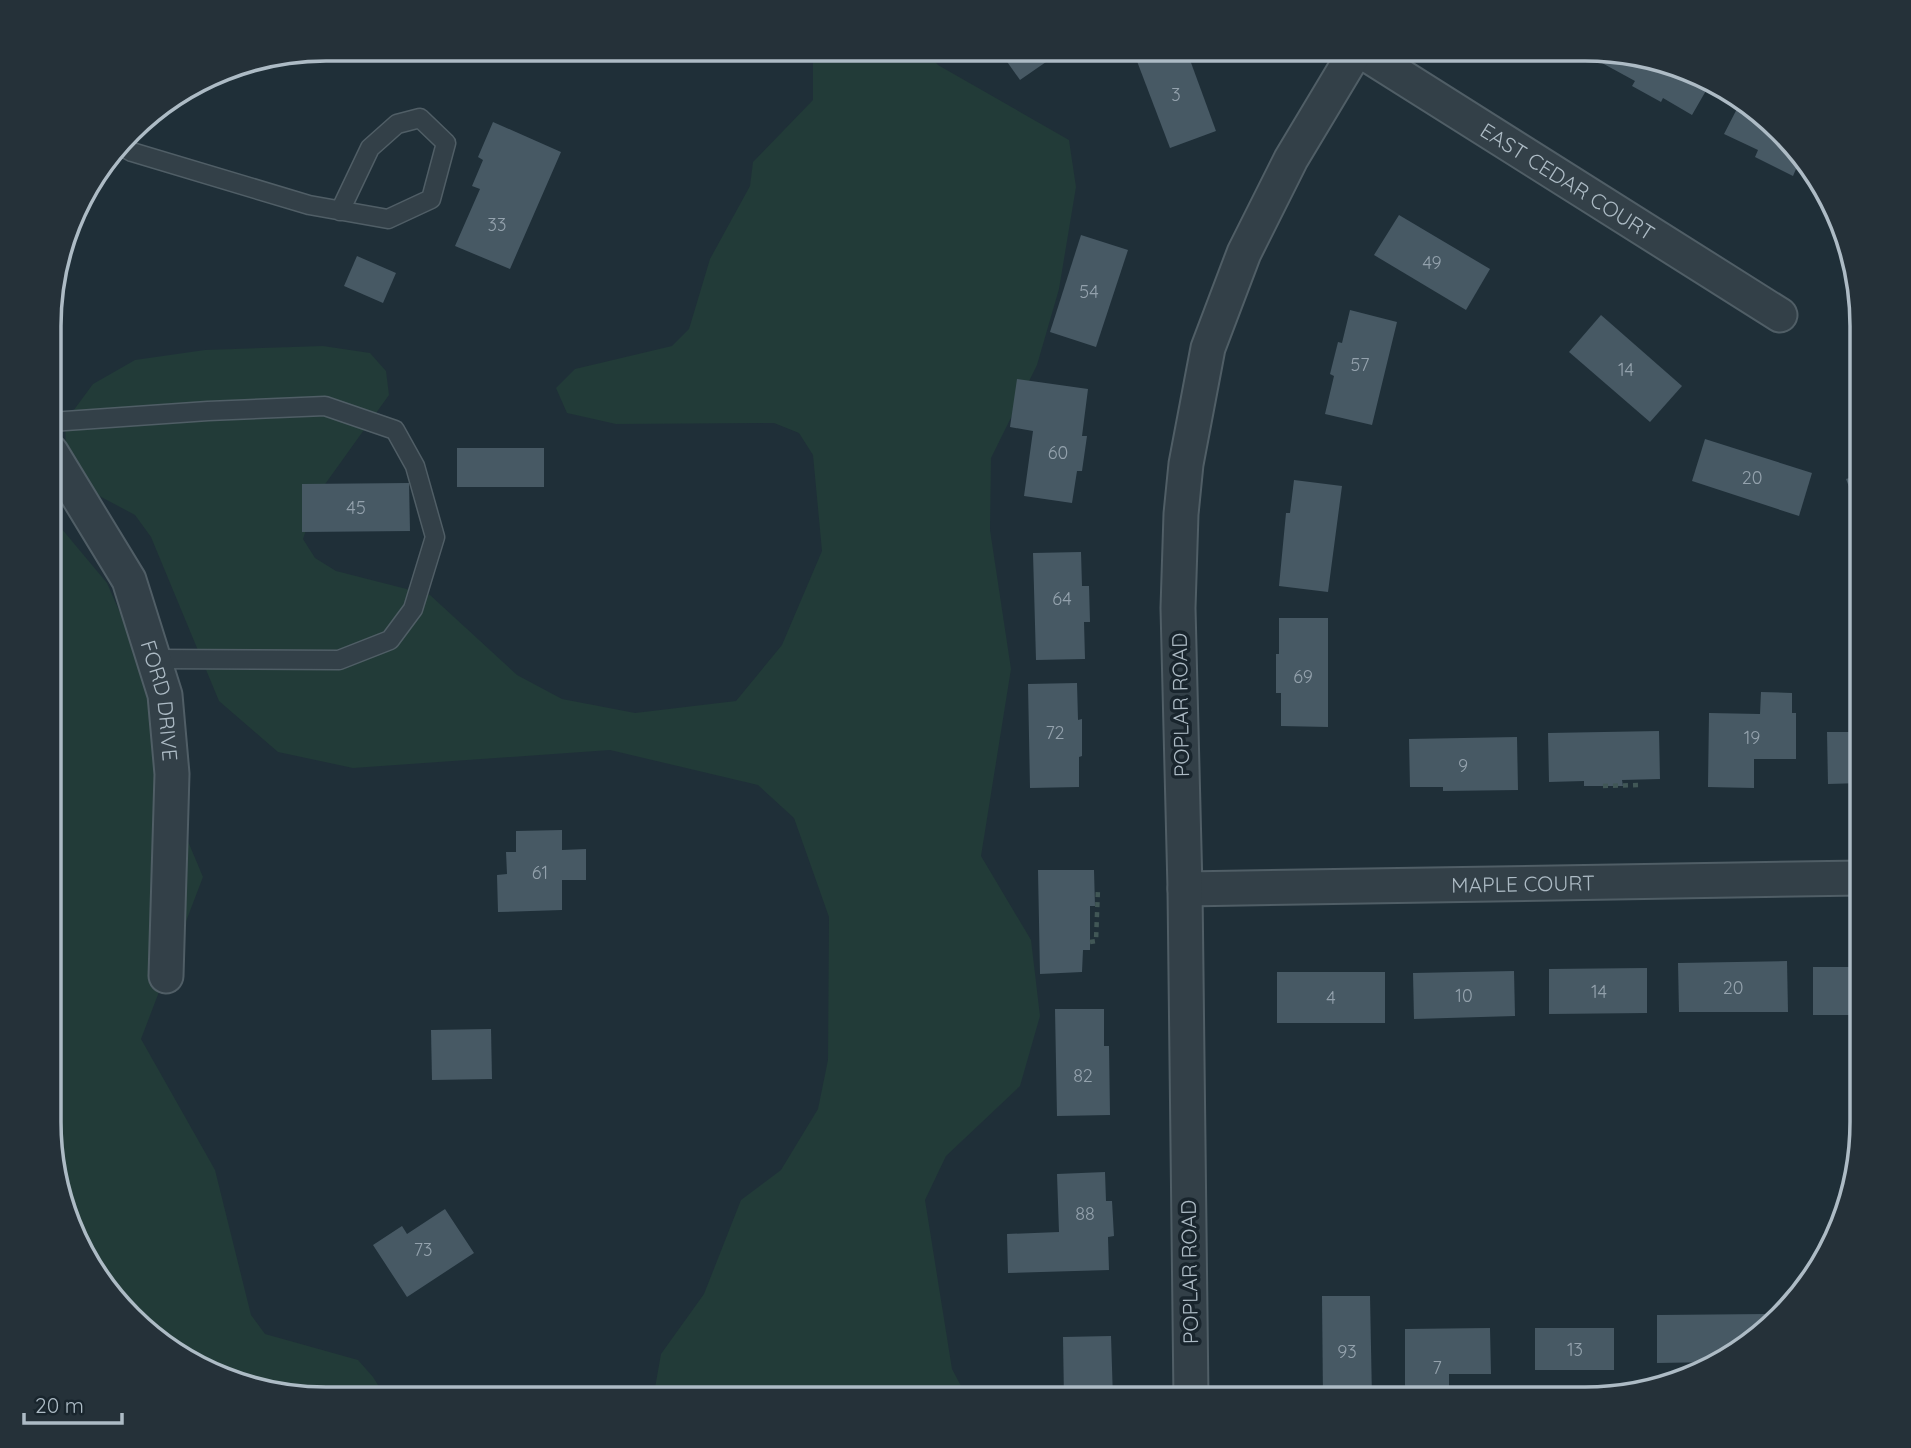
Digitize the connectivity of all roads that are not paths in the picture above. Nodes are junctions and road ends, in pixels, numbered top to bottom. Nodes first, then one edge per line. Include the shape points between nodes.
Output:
1 (1351, 61) edge
2 (1376, 61) edge
3 (129, 150) edge
4 (340, 211) junction
5 (1780, 314) dead end
6 (61, 421) edge
7 (61, 468) edge
8 (154, 659) junction
9 (1850, 878) edge
10 (1185, 889) junction
11 (166, 976) dead end
12 (1191, 1387) edge

1 - 10 street, POPLAR ROAD via 1291,159 1244,253 1208,348 1186,464 1178,559
2 - 5 street, EAST CEDAR COURT
3 - 4 lane
4 - 4 lane via 388,219 432,199 446,143 420,118 397,124 370,148
6 - 8 lane via 325,406 395,430 415,466 435,537 413,609 390,640 339,660
7 - 8 street, FORD DRIVE via 129,580
8 - 11 street, FORD DRIVE via 165,695 172,774
9 - 10 street, MAPLE COURT
10 - 12 street, POPLAR ROAD

